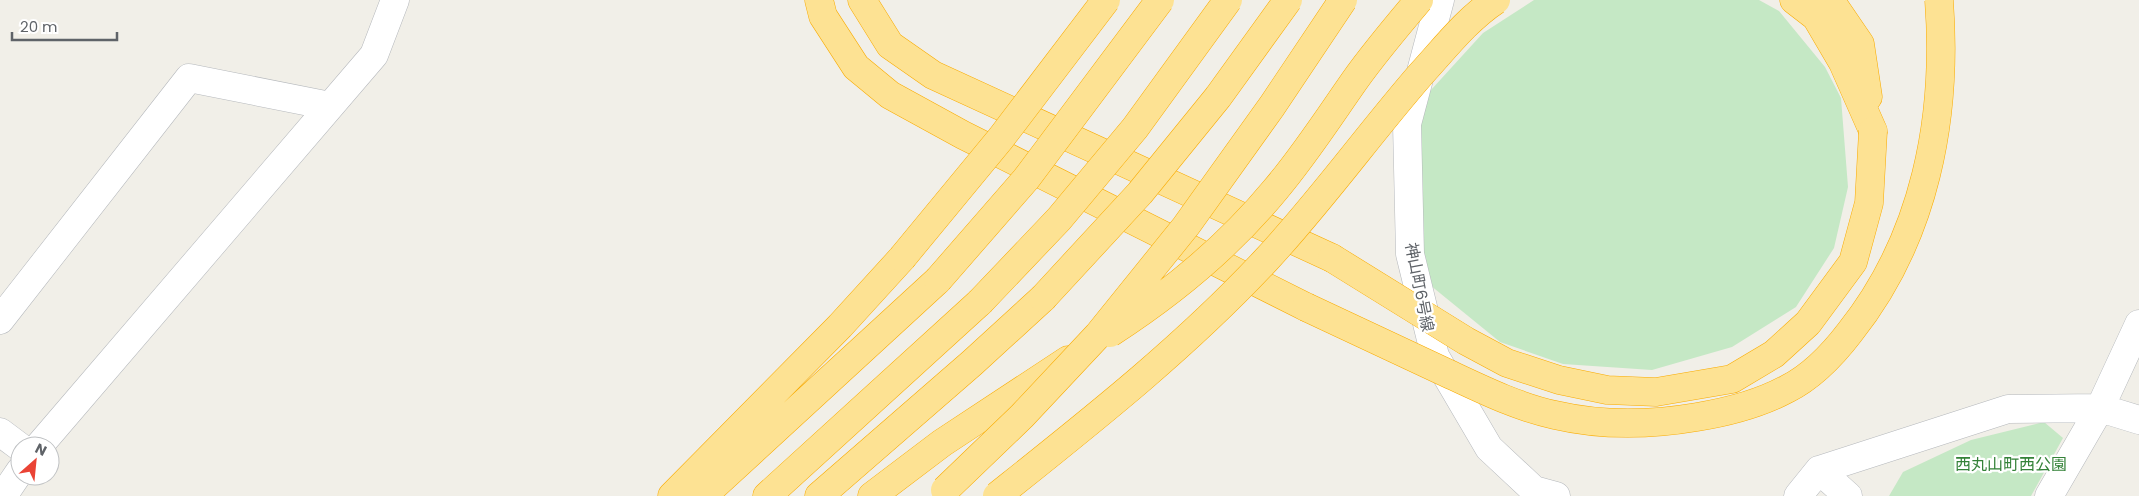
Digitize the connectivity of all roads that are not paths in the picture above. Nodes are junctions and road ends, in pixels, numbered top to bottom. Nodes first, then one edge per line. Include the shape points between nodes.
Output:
1 (395, 0) edge
2 (819, 0) edge
3 (862, 0) edge
4 (1106, 0) edge
5 (1160, 0) edge
6 (1228, 0) edge
7 (1288, 0) edge
8 (1343, 0) edge
9 (1419, 0) edge
10 (1440, 0) edge
11 (1496, 0) edge
12 (1794, 0) edge
13 (1830, 0) edge
14 (1939, 0) edge
15 (330, 106) junction
16 (1873, 131) junction
17 (938, 280) junction
18 (0, 320) edge
19 (2139, 324) edge
20 (2100, 408) junction
21 (2139, 420) edge
22 (48, 436) edge
23 (1819, 470) junction
24 (941, 493) edge
25 (672, 496) edge
26 (704, 496) edge
27 (730, 496) edge
28 (767, 496) edge
29 (819, 496) edge
30 (872, 496) edge
31 (997, 496) edge
32 (1556, 496) edge
33 (1798, 496) edge
34 (1848, 496) edge
35 (2049, 496) edge

1 - 15 street via 374,55
2 - 14 highway, bridge via 823,16 856,67 890,95 963,135 1306,307 1504,399 1554,415 1612,424 1670,422 1736,410 1789,389 1832,356 1871,306 1901,251 1930,165 1940,86
3 - 16 highway, bridge via 890,45 932,75 1332,258 1507,363 1560,380 1607,390 1656,392 1732,379 1774,354 1808,324 1853,262 1869,203
4 - 25 highway, bridge via 1001,138 902,258 840,326
5 - 17 highway, bridge via 1026,179
6 - 28 highway, bridge via 1135,128 1059,219 980,302
7 - 29 highway, bridge via 1218,97 1140,193 1043,298
8 - 24 highway, bridge via 1186,226 1098,335 1022,416
9 - 30 highway, bridge via 1357,77 1276,190 1235,236 1145,310 942,443
10 - 32 street, 神山町6号線 via 1407,124 1410,254 1434,356 1489,448 1534,490
11 - 31 highway, bridge via 1446,46 1311,210 1220,307 1159,365
12 - 16 highway via 1816,17 1843,63
13 - 16 highway via 1860,44
15 - 18 street via 189,78
15 - 22 street
17 - 26 highway
17 - 27 highway
19 - 20 street
20 - 21 street
20 - 23 street via 2008,409
20 - 35 street
23 - 33 street
23 - 34 street

